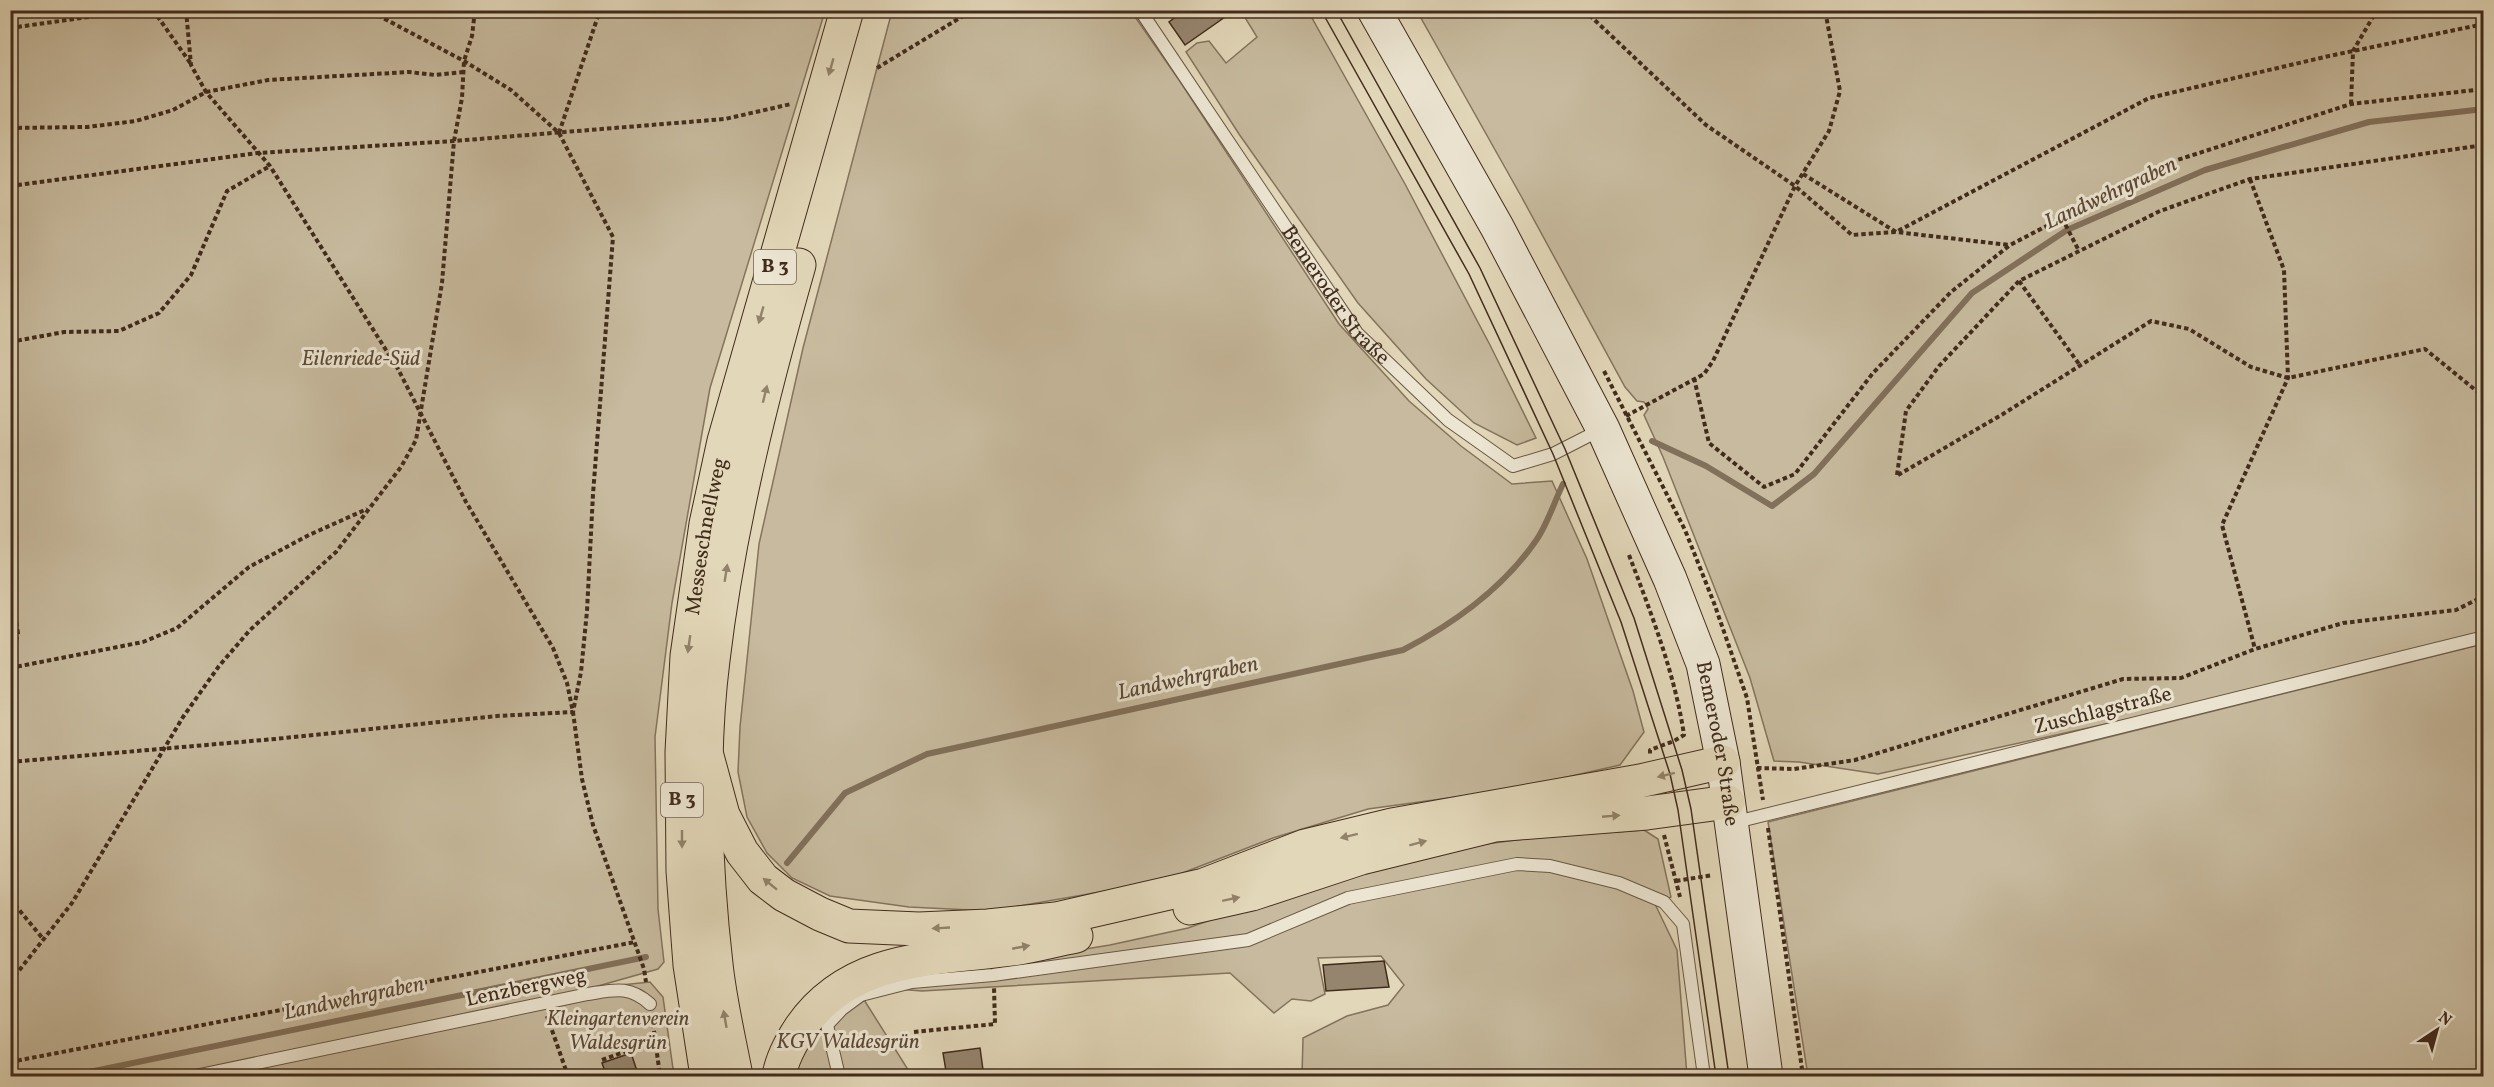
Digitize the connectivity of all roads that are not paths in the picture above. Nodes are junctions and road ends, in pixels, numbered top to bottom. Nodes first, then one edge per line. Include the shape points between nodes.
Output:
1 (847, 10) edge
2 (870, 10) edge
3 (1140, 10) edge
4 (1374, 10) edge
5 (1603, 429) junction
6 (2484, 637) edge
7 (707, 756) junction
8 (1724, 762) junction
9 (1730, 812) junction
10 (650, 1004) road end
11 (195, 1077) edge
12 (706, 1077) edge
13 (735, 1077) edge
14 (779, 1077) edge
15 (839, 1077) edge
16 (1704, 1077) edge
17 (1766, 1077) edge

1 -> 12 highway, Messeschnellweg / B 3 via 724,441 706,524 687,656 682,871
7 -> 2 highway, Messeschnellweg / B 3 via 713,662 732,533 792,288
3 - 5 lane, Bemeroder Straße via 1357,333 1448,420 1513,466 1553,454
4 - 5 main road, Bemeroder Straße via 1497,226
5 - 8 main road, Bemeroder Straße via 1703,664
6 - 9 lane, Zuschlagstraße via 1766,814
8 -> 7 highway via 1640,781 1392,825 1305,846 1204,885 1056,919 919,929 849,926 784,895 763,879 742,852 723,815
13 -> 7 highway, Messeschnellweg / B 3 via 716,966 708,870
8 - 9 main road, Bemeroder Straße
14 -> 9 highway via 790,1044 806,1020 830,995 885,966 1016,948 1093,932 1252,894 1361,858 1495,825 1647,813
9 - 17 main road, Bemeroder Straße
10 - 11 lane, Lenzbergweg via 634,992 621,989 588,993
15 - 16 lane via 827,1025 861,995 912,982 993,975 1248,940 1348,898 1517,864 1550,866 1618,883 1664,902 1683,924

